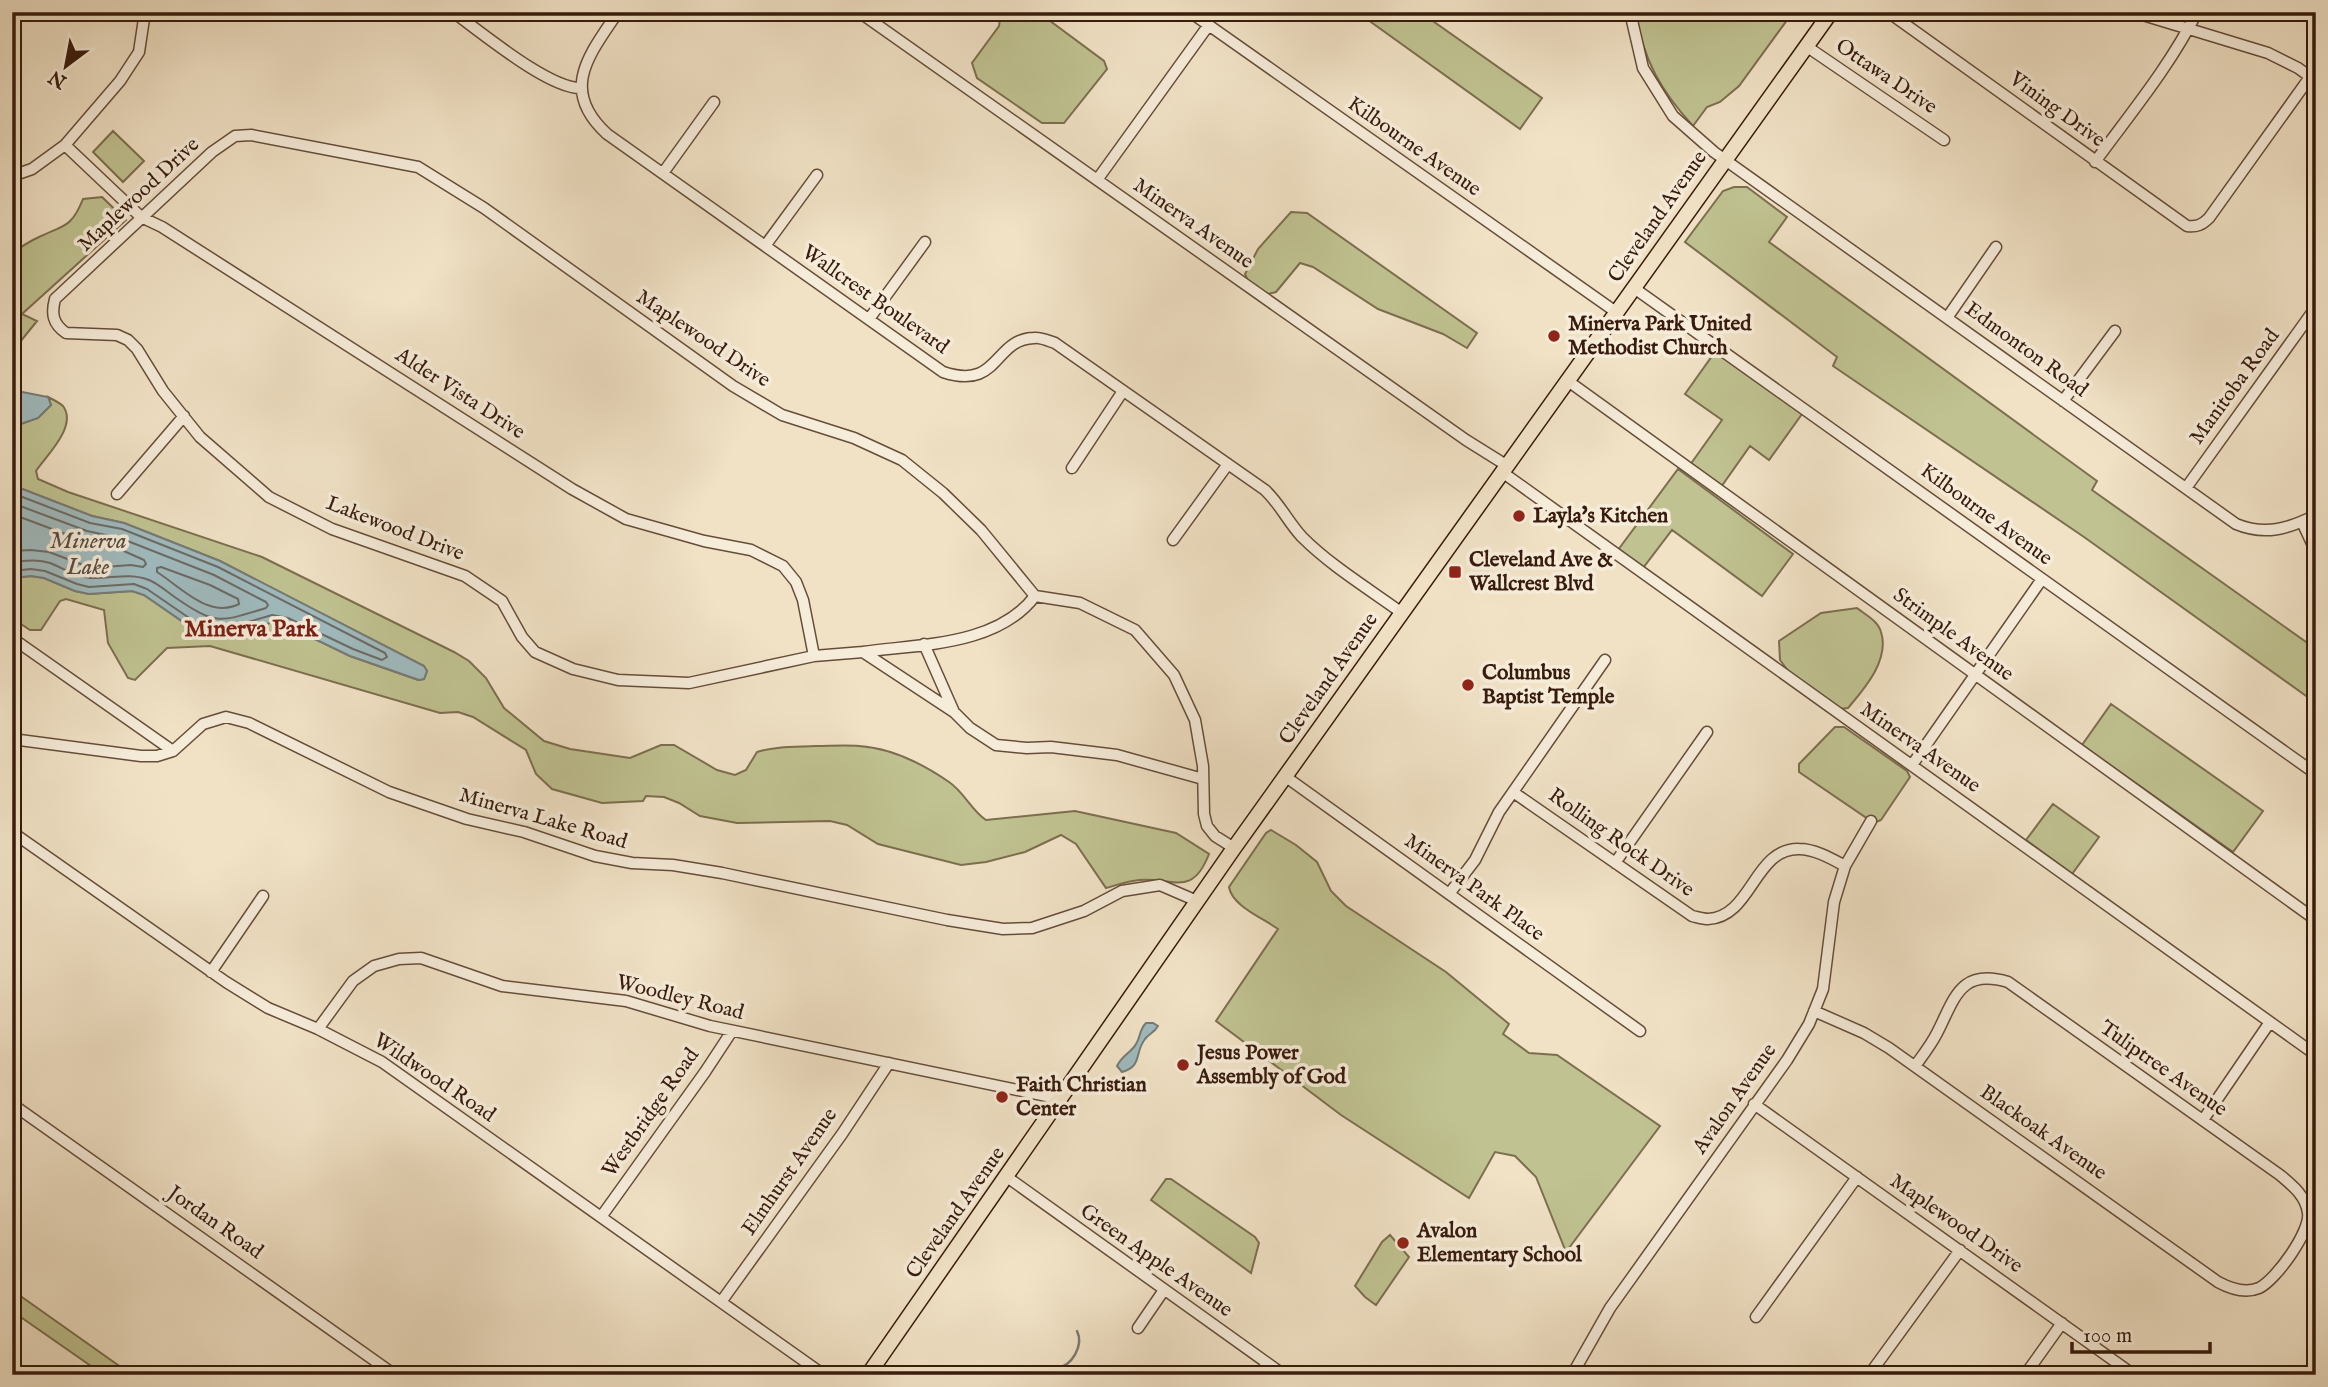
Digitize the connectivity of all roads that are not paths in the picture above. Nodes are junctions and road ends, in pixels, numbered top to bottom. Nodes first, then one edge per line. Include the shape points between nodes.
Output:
1 (145, 12) edge
2 (453, 12) edge
3 (618, 12) edge
4 (859, 12) edge
5 (1190, 12) edge
6 (1630, 12) edge
7 (1831, 12) edge
8 (1888, 12) edge
9 (2133, 12) edge
10 (2197, 12) edge
11 (1209, 26) junction
12 (2189, 28) junction
13 (1806, 46) junction
14 (2313, 79) edge
15 (580, 88) junction
16 (714, 102) dead end
17 (1944, 140) dead end
18 (65, 145) junction
19 (1724, 159) junction
20 (2095, 162) junction
21 (663, 173) junction
22 (817, 175) dead end
23 (12, 176) edge
24 (1097, 180) junction
25 (141, 217) junction
26 (925, 242) dead end
27 (765, 246) junction
28 (1996, 247) dead end
29 (1634, 288) junction
30 (2316, 307) edge
31 (1616, 312) junction
32 (869, 318) junction
33 (1947, 318) junction
34 (54, 321) joint
35 (2115, 331) dead end
36 (1568, 381) junction
37 (1123, 391) junction
38 (2063, 401) junction
39 (184, 416) junction
40 (1228, 464) junction
41 (1072, 468) dead end
42 (1504, 469) junction
43 (2186, 488) junction
44 (117, 494) dead end
45 (2316, 515) edge
46 (2302, 522) junction
47 (1173, 540) dead end
48 (2316, 552) edge
49 (2042, 579) junction
50 (1035, 596) junction
51 (1402, 613) junction
52 (12, 638) edge
53 (924, 644) junction
54 (863, 652) junction
55 (814, 656) junction
56 (1605, 660) dead end
57 (1974, 674) junction
58 (954, 712) junction
59 (1707, 732) dead end
60 (12, 739) edge
61 (173, 751) junction
62 (1912, 765) junction
63 (2316, 774) edge
64 (1286, 777) junction
65 (1203, 779) junction
66 (1513, 792) junction
67 (1871, 821) dead end
68 (12, 832) edge
69 (1234, 848) junction
70 (1615, 863) junction
71 (1845, 866) junction
72 (1449, 894) junction
73 (263, 897) dead end
74 (1197, 901) junction
75 (2316, 919) edge
76 (211, 972) junction
77 (1814, 1011) junction
78 (2270, 1022) junction
79 (318, 1029) junction
80 (732, 1031) junction
81 (1640, 1031) dead end
82 (2316, 1055) edge
83 (889, 1063) junction
84 (1915, 1066) junction
85 (1061, 1099) junction
86 (12, 1104) edge
87 (1754, 1104) junction
88 (2203, 1120) junction
89 (1007, 1177) junction
90 (1857, 1177) junction
91 (2308, 1214) joint
92 (601, 1217) junction
93 (1960, 1250) junction
94 (1164, 1290) junction
95 (722, 1302) junction
96 (1756, 1317) dead end
97 (2062, 1323) junction
98 (1139, 1328) dead end
99 (1268, 1363) junction
100 (395, 1375) edge
101 (824, 1375) edge
102 (868, 1375) edge
103 (1259, 1375) edge
104 (1284, 1375) edge
105 (1572, 1375) edge
106 (1869, 1375) edge
107 (2025, 1375) edge
108 (2134, 1375) edge

1 - 18 street via 139,52
2 - 15 street via 550,80
3 - 15 street via 589,57
4 - 24 street, Minerva Avenue
5 - 11 street, Kilbourne Avenue
6 - 19 street, Edmonton Road via 1643,68 1673,116
7 - 13 main road, Cleveland Avenue
8 - 20 street, Vining Drive
9 - 12 street
10 - 12 street
11 - 24 street
11 - 31 street, Kilbourne Avenue
12 - 14 street via 2268,52
12 - 20 street
13 - 17 street, Ottawa Drive
13 - 19 main road, Cleveland Avenue
14 - 20 street, Vining Drive via 2206,221 2194,227 2179,223
15 - 21 street, Wallcrest Boulevard via 594,122
16 - 21 street
18 - 23 street via 33,169
18 - 25 street, Alder Vista Drive
19 - 29 main road, Cleveland Avenue
19 - 33 street, Edmonton Road
21 - 27 street, Wallcrest Boulevard
22 - 27 street
24 - 42 street, Minerva Avenue
25 - 34 street, Maplewood Drive via 55,299
25 - 50 street, Maplewood Drive via 235,136 251,135 418,167 484,208 733,386 782,415 854,438 902,460 981,530
25 - 55 street, Alder Vista Drive via 626,519 751,550 783,566 803,600
26 - 32 street
27 - 32 street, Wallcrest Boulevard
28 - 33 street
29 - 31 main road, Cleveland Avenue
29 - 49 street, Kilbourne Avenue
30 - 43 street, Manitoba Road
31 - 36 main road, Cleveland Avenue
32 - 37 street, Wallcrest Boulevard via 943,372 959,377 975,376 990,368 1015,342 1035,337 1055,343
33 - 38 street, Edmonton Road
34 - 39 street, Lakewood Drive via 66,333 117,335 128,340
35 - 38 street
36 - 42 main road, Cleveland Avenue
36 - 57 street, Strimple Avenue
37 - 40 street, Wallcrest Boulevard
37 - 41 street
38 - 43 street, Edmonton Road
39 - 44 street
39 - 55 street, Lakewood Drive via 200,437 269,497 332,529 465,576 502,601 535,652 573,669 618,680 689,682
40 - 47 street
40 - 51 street, Wallcrest Boulevard via 1272,497 1315,550
42 - 51 main road, Cleveland Avenue
42 - 62 street, Minerva Avenue
43 - 46 street, Edmonton Road via 2253,531
45 - 46 street, Edmonton Road
46 - 48 street
49 - 57 street
49 - 63 street, Kilbourne Avenue
50 - 53 street, Lakewood Drive via 1004,622 969,638
50 - 65 street via 1080,603 1135,630 1174,675 1195,720
51 - 64 main road, Cleveland Avenue
52 - 61 street
53 - 54 street, Lakewood Drive
53 - 58 street
54 - 55 street, Lakewood Drive
54 - 58 street
56 - 66 street
57 - 62 street
57 - 75 street, Strimple Avenue
58 - 65 street via 996,745 1117,755
59 - 70 street
60 - 61 street via 141,756
61 - 74 street, Minerva Lake Road via 203,724 226,717 249,723 389,792 595,856 722,873 1003,929 1032,929 1084,911 1122,891 1160,885
62 - 78 street, Minerva Avenue
64 - 69 main road, Cleveland Avenue
64 - 72 street, Minerva Park Place
65 - 69 street via 1207,826
66 - 70 street, Rolling Rock Drive
66 - 72 street via 1475,860
67 - 71 street, Avalon Avenue
68 - 76 street, Wildwood Road
69 - 74 main road, Cleveland Avenue
70 - 71 street, Rolling Rock Drive via 1692,916 1709,919 1727,914 1778,855 1799,849
71 - 77 street, Avalon Avenue via 1834,902 1823,989
72 - 81 street, Minerva Park Place
73 - 76 street
74 - 85 main road, Cleveland Avenue
76 - 79 street, Wildwood Road via 268,1008
77 - 84 street, Blackoak Avenue via 1864,1033
77 - 87 street, Avalon Avenue via 1787,1060
78 - 82 street, Minerva Avenue
78 - 88 street
79 - 80 street, Woodley Road via 353,981 374,966 421,958 502,986 626,1001
79 - 92 street, Wildwood Road via 382,1062
80 - 83 street, Woodley Road
80 - 92 street, Westbridge Road
83 - 85 street, Woodley Road
83 - 95 street, Elmhurst Avenue
84 - 88 street, Tuliptree Avenue via 1962,986 1994,978 2008,982
84 - 91 street, Blackoak Avenue via 2231,1289 2246,1291 2271,1280 2304,1235
85 - 89 main road, Cleveland Avenue
86 - 100 street, Jordan Road
87 - 90 street, Maplewood Drive
87 - 105 street, Avalon Avenue via 1609,1308
88 - 91 street, Tuliptree Avenue via 2298,1191
89 - 94 street, Green Apple Avenue
89 - 102 main road, Cleveland Avenue
90 - 93 street, Maplewood Drive
90 - 96 street
92 - 95 street, Wildwood Road
93 - 97 street, Maplewood Drive
93 - 106 street
94 - 98 street
94 - 99 street, Green Apple Avenue
95 - 101 street, Wildwood Road
97 - 107 street
97 - 108 street, Maplewood Drive
99 - 103 street
99 - 104 street, Green Apple Avenue

